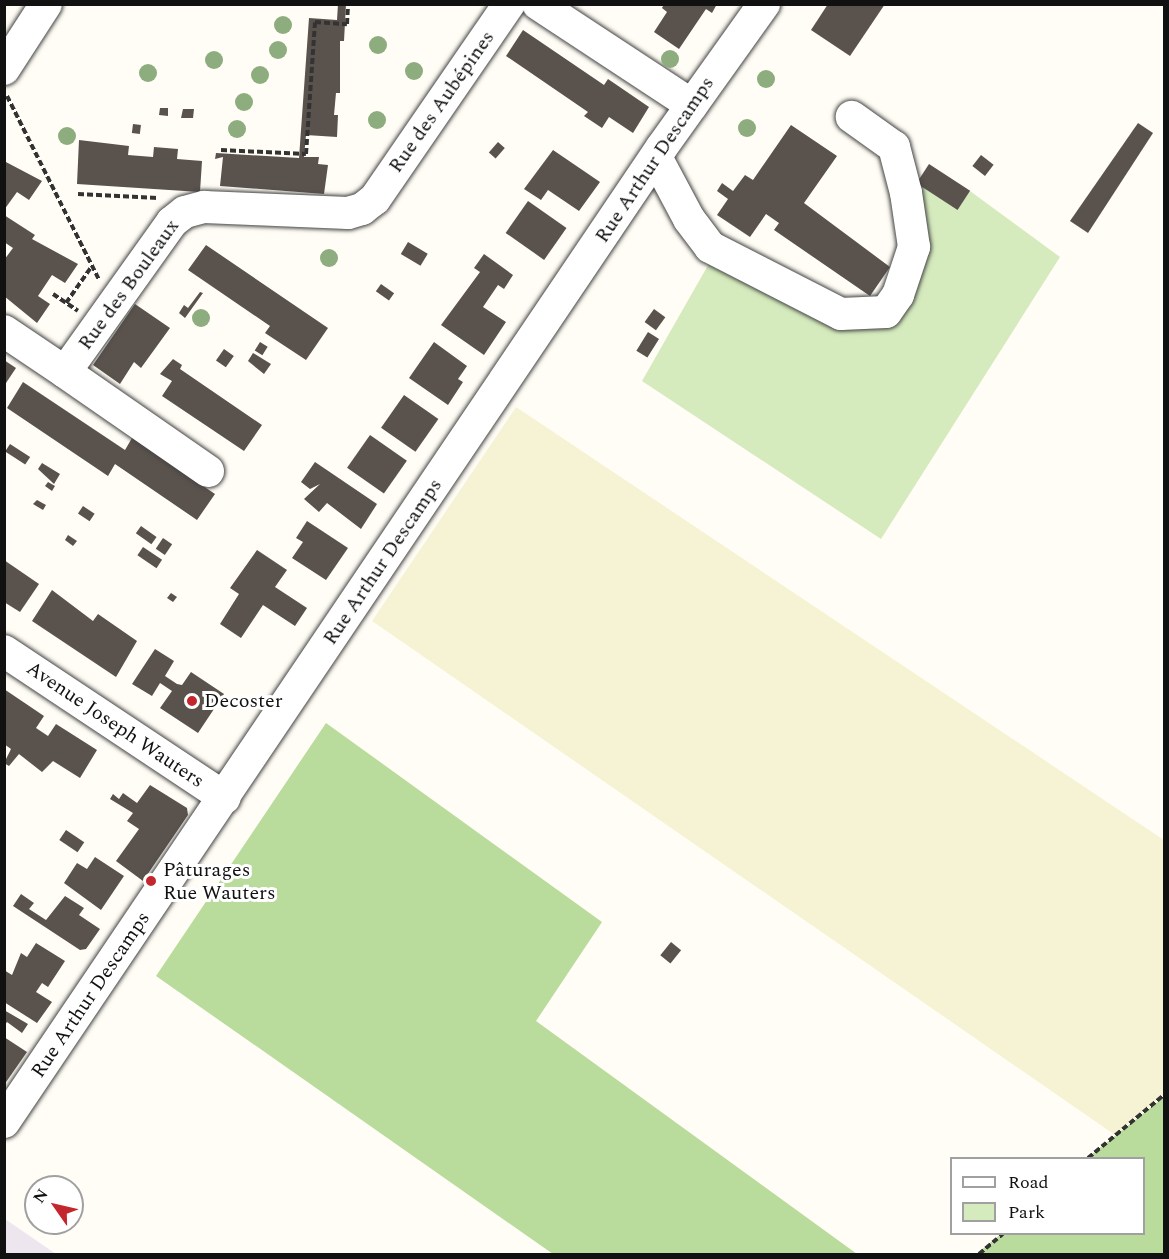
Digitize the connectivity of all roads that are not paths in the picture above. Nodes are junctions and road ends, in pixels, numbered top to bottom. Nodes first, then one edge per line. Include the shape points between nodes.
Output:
1 (46, 4) edge
2 (509, 4) edge
3 (538, 4) edge
4 (764, 4) edge
5 (6, 82) edge
6 (692, 105) junction
7 (852, 117) dead end
8 (656, 157) junction
9 (375, 199) joint
10 (4, 331) edge
11 (65, 372) junction
12 (208, 471) dead end
13 (4, 651) edge
14 (225, 798) junction
15 (4, 1122) edge

1 - 5 street
2 - 9 street, Rue des Aubépines
3 - 6 street
4 - 6 street, Rue Arthur Descamps
6 - 8 street, Rue Arthur Descamps
7 - 8 street via 894,147 906,193 914,247 898,295 886,312 841,314 710,248 689,219
8 - 14 street, Rue Arthur Descamps
9 - 11 street, Rue des Bouleaux via 348,213 204,207 185,212 172,222
10 - 11 street
11 - 12 street
13 - 14 street, Avenue Joseph Wauters
14 - 15 street, Rue Arthur Descamps

